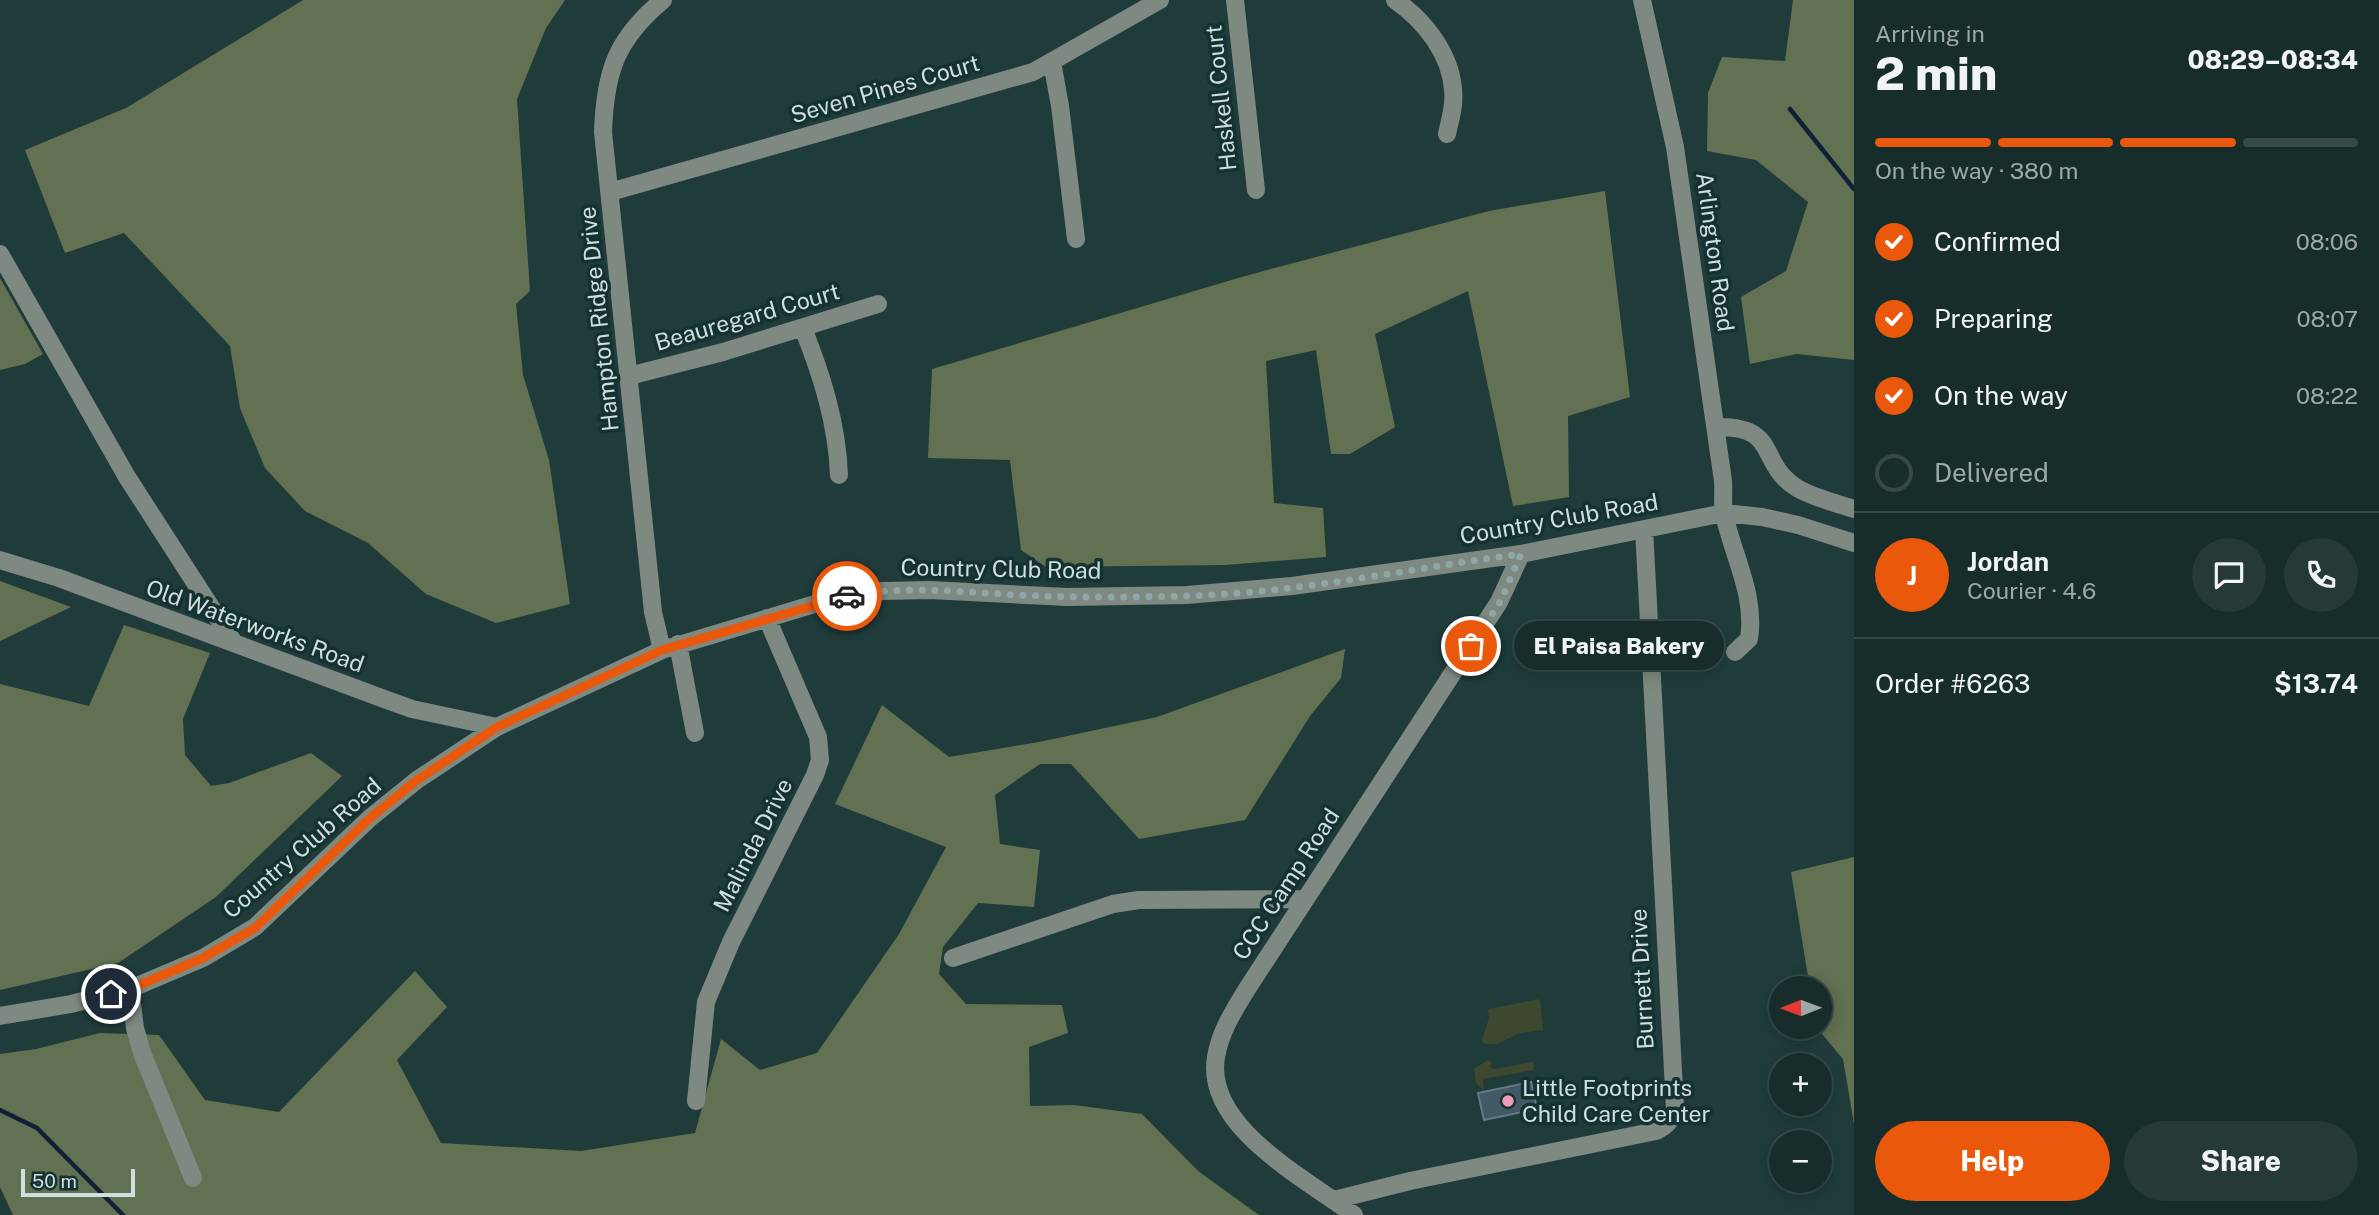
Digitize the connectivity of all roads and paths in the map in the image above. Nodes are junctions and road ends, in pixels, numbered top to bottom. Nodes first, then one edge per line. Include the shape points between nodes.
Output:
1 (663, 0) edge
2 (1160, 0) edge
3 (1235, 0) edge
4 (1395, 0) edge
5 (1642, 0) edge
6 (1052, 62) junction
7 (1447, 134) dead end
8 (1256, 190) dead end
9 (610, 192) junction
10 (1076, 239) dead end
11 (0, 254) edge
12 (878, 304) dead end
13 (803, 328) junction
14 (629, 376) junction
15 (1716, 427) junction
16 (839, 475) dead end
17 (1854, 509) edge
18 (1724, 513) junction
19 (1644, 529) junction
20 (1854, 543) edge
21 (1521, 554) junction
22 (0, 559) edge
23 (767, 618) junction
24 (234, 643) junction
25 (670, 647) junction
26 (1735, 652) dead end
27 (497, 727) junction
28 (695, 733) dead end
29 (1304, 899) junction
30 (953, 958) dead end
31 (130, 989) junction
32 (0, 1016) edge
33 (696, 1101) dead end
34 (193, 1178) dead end
35 (1334, 1200) junction
36 (1354, 1215) edge

1 - 9 street, Hampton Ridge Drive via 620,47 607,82 603,132
2 - 6 street, Seven Pines Court
3 - 8 street, Haskell Court
4 - 7 street via 1431,36 1450,72 1453,105
5 - 15 street, Arlington Road via 1675,147
6 - 9 street, Seven Pines Court via 1033,72
6 - 10 street
9 - 14 street, Hampton Ridge Drive
11 - 24 street via 127,477
12 - 13 street, Beauregard Court
13 - 14 street, Beauregard Court
13 - 16 street via 828,396
14 - 25 street, Hampton Ridge Drive via 653,612
15 - 17 street via 1757,433 1797,488
15 - 18 street, Arlington Road
18 - 19 street, Country Club Road
18 - 20 street, Country Club Road via 1762,517
18 - 26 street, Arlington Road via 1751,612 1749,639
19 - 21 street, Country Club Road
19 - 35 street, Burnett Drive via 1673,1116 1656,1131
21 - 23 street, Country Club Road via 1187,596 883,591 828,600
21 - 29 street, CCC Camp Road via 1500,602
22 - 24 street, Old Waterworks Road
23 - 25 street, Country Club Road
23 - 33 street, Malinda Drive via 814,724 820,760 711,987
24 - 27 street, Old Waterworks Road via 412,709
25 - 27 street, Country Club Road
25 - 28 street, Hampton Ridge Drive
27 - 31 street, Country Club Road via 417,780 370,818 255,928 203,958
29 - 30 street via 1113,904
29 - 35 street, CCC Camp Road via 1229,1019 1216,1056 1215,1077 1225,1106 1245,1133
31 - 32 street, Country Club Road
31 - 34 street via 142,1053
35 - 36 street, CCC Camp Road

